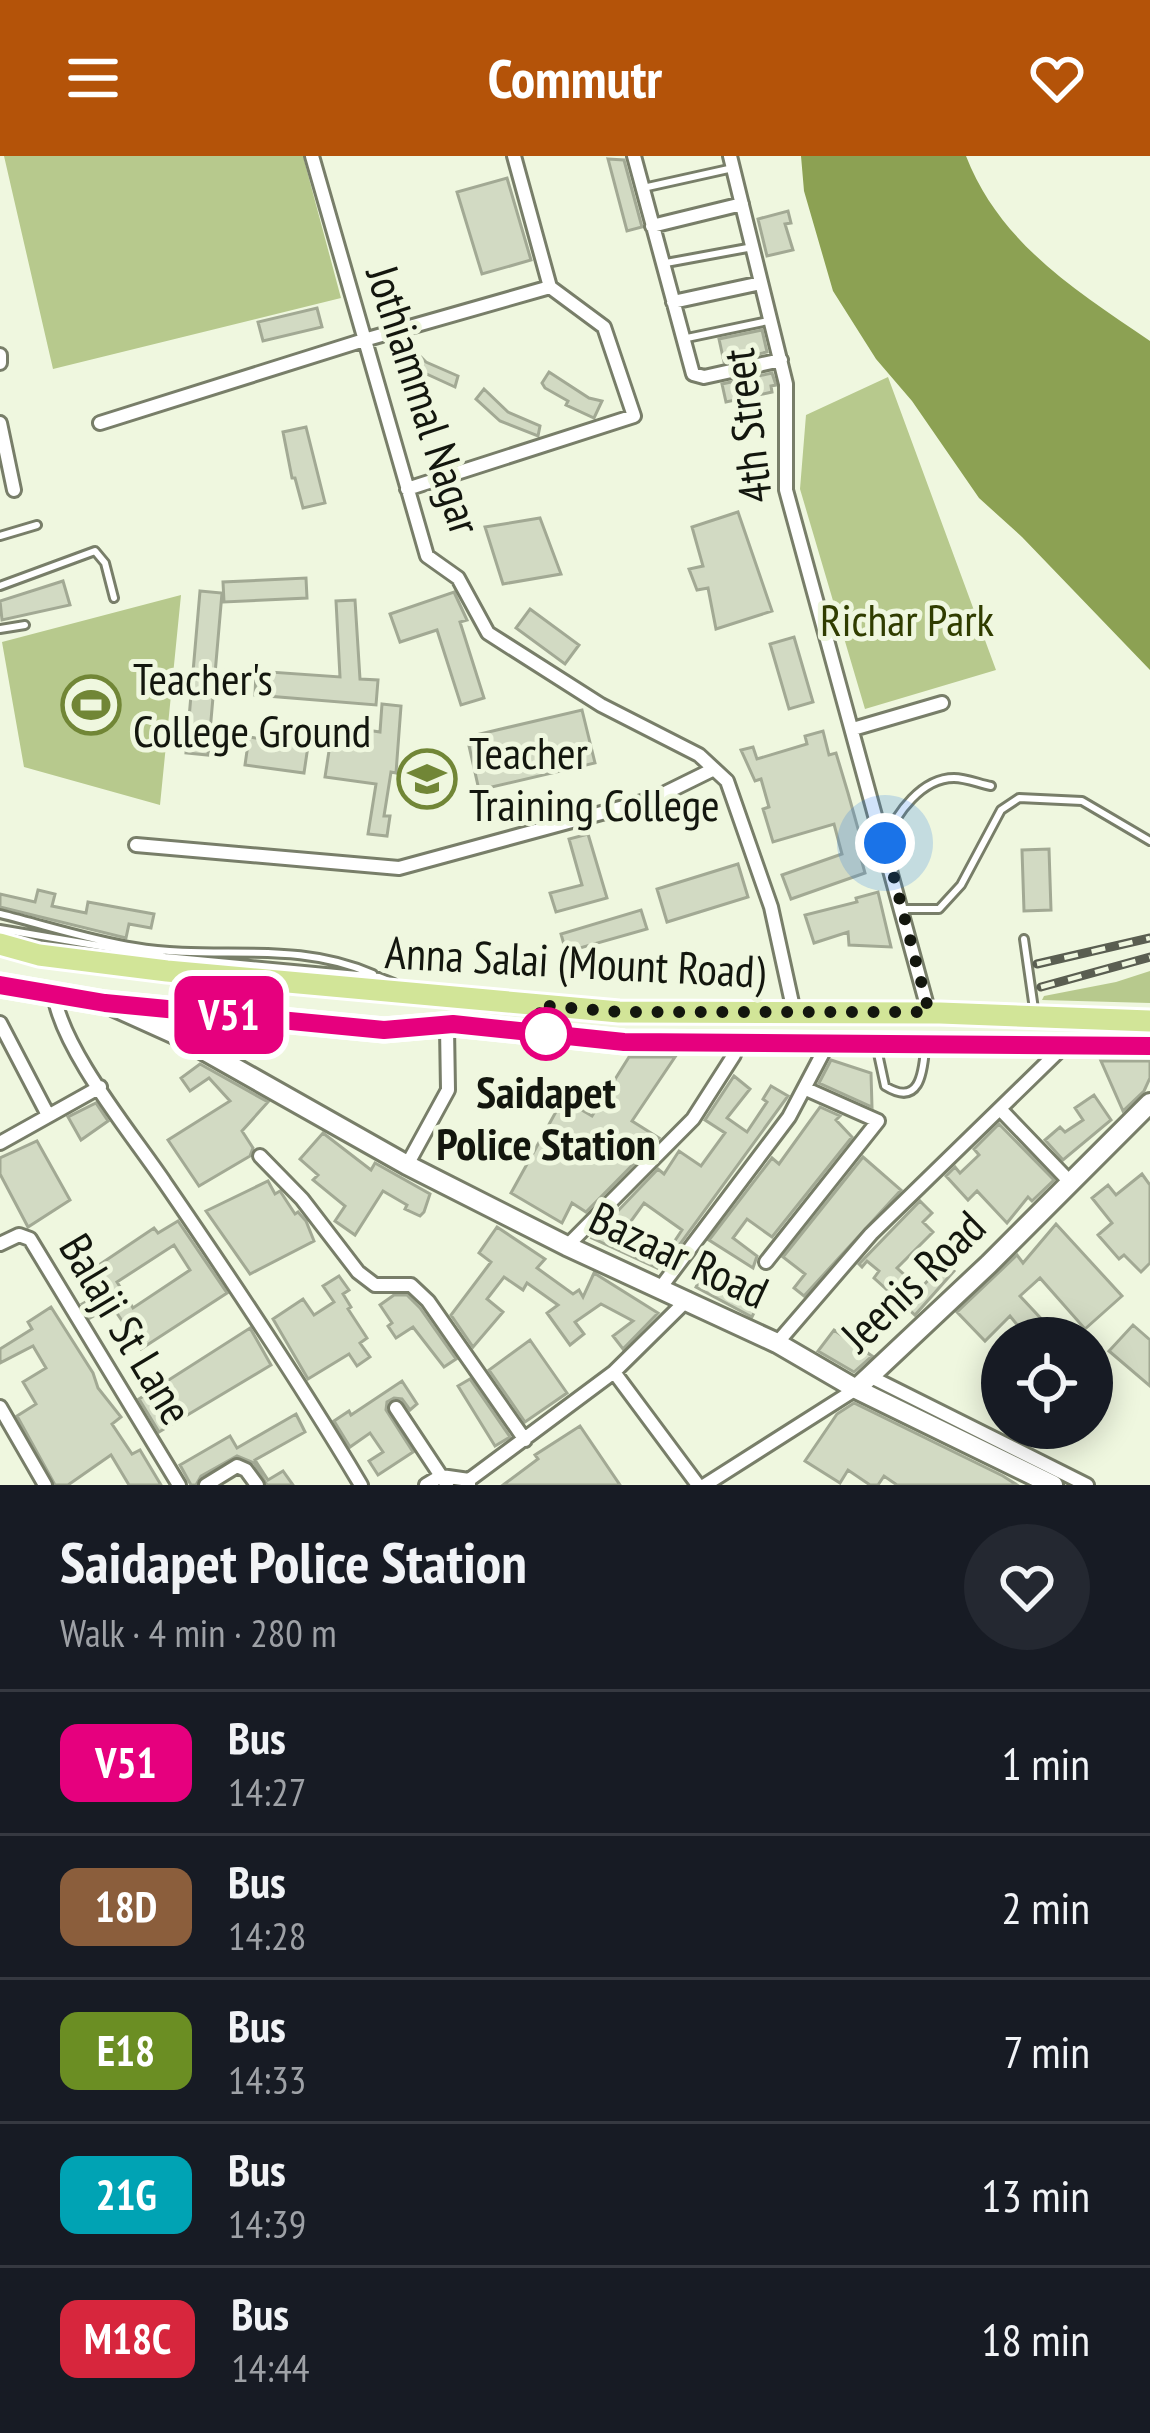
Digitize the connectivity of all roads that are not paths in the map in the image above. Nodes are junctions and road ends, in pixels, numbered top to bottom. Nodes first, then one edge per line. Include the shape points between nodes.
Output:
1 (312, 156) edge
2 (514, 156) edge
3 (634, 156) edge
4 (732, 162) edge
5 (643, 188) junction
6 (742, 205) junction
7 (652, 226) junction
8 (753, 247) junction
9 (662, 264) junction
10 (761, 283) junction
11 (550, 286) junction
12 (673, 302) junction
13 (770, 321) junction
14 (683, 339) junction
15 (364, 340) junction
16 (781, 359) junction
17 (0, 423) edge
18 (100, 423) dead end
19 (407, 489) junction
20 (14, 490) dead end
21 (37, 525) dead end
22 (0, 536) edge
23 (0, 586) edge
24 (114, 598) dead end
25 (25, 625) dead end
26 (0, 629) edge
27 (942, 703) dead end
28 (853, 729) junction
29 (714, 769) junction
30 (992, 786) dead end
31 (1150, 841) edge
32 (885, 843) junction
33 (136, 845) dead end
34 (903, 909) junction
35 (0, 914) edge
36 (0, 929) edge
37 (1024, 939) dead end
38 (0, 944) edge
39 (379, 977) junction
40 (2, 990) edge
41 (54, 994) junction
42 (424, 996) junction
43 (105, 1003) junction
44 (794, 1012) junction
45 (929, 1012) junction
46 (1035, 1018) junction
47 (1150, 1021) edge
48 (0, 1023) edge
49 (447, 1028) junction
50 (826, 1045) junction
51 (877, 1045) junction
52 (926, 1045) junction
53 (1064, 1046) junction
54 (1150, 1046) edge
55 (734, 1055) dead end
56 (100, 1087) junction
57 (806, 1089) junction
58 (1150, 1103) edge
59 (1000, 1109) junction
60 (48, 1115) junction
61 (0, 1143) edge
62 (260, 1156) dead end
63 (407, 1166) junction
64 (1071, 1183) junction
65 (0, 1244) edge
66 (566, 1246) junction
67 (766, 1262) dead end
68 (661, 1287) junction
69 (688, 1299) junction
70 (777, 1343) junction
71 (614, 1372) junction
72 (864, 1383) junction
73 (0, 1407) edge
74 (396, 1408) dead end
75 (526, 1440) junction
76 (444, 1481) edge
77 (469, 1482) edge
78 (44, 1485) edge
79 (179, 1485) edge
80 (206, 1485) edge
81 (257, 1485) edge
82 (361, 1485) edge
83 (426, 1485) edge
84 (701, 1485) edge
85 (1034, 1485) edge
86 (1053, 1485) edge
87 (1087, 1485) edge

1 - 15 street, Jothiammal Nagar
2 - 11 street
3 - 5 street
4 - 5 lane
4 - 6 street, 4th Street
5 - 7 street
6 - 7 street
6 - 8 street, 4th Street
7 - 9 street
8 - 9 lane
8 - 10 street, 4th Street
9 - 12 street
10 - 12 street
10 - 13 street, 4th Street
11 - 15 street
11 - 19 street via 604,326 634,416
12 - 14 street
13 - 14 lane
13 - 16 street, 4th Street
14 - 16 street via 696,377
15 - 18 street
15 - 19 street, Jothiammal Nagar
16 - 28 street, 4th Street via 786,490
17 - 20 street
19 - 29 street, Jothiammal Nagar via 427,556 458,578 488,633
21 - 22 lane
23 - 24 lane via 95,551
25 - 26 lane
27 - 28 street
28 - 32 street, 4th Street
29 - 33 street via 653,799 399,868
29 - 44 street, Jothiammal Nagar via 728,782 746,828
30 - 32 lane via 949,778 927,787 901,810
31 - 34 lane via 1082,801 1019,798 1000,810 961,885 939,909
32 - 34 street, 4th Street
34 - 45 street, 4th Street
35 - 39 lane via 137,948 339,959
36 - 39 lane via 165,957
37 - 46 lane
38 - 42 main road, Anna Salai (Mount Road) via 167,971
39 - 42 lane
40 - 41 main road, Anna Salai (Mount Road)
41 - 43 main road, Anna Salai (Mount Road)
41 - 56 street via 57,1018
42 - 44 main road, Anna Salai (Mount Road) via 620,1012
43 - 49 main road, Anna Salai (Mount Road) via 384,1030
43 - 63 street, Bazaar Road via 176,1034
44 - 45 main road, Anna Salai (Mount Road)
45 - 46 main road, Anna Salai (Mount Road)
46 - 47 main road, Anna Salai (Mount Road)
48 - 60 street
49 - 50 main road, Anna Salai (Mount Road) via 624,1042
49 - 63 street via 448,1090
50 - 51 main road, Anna Salai (Mount Road)
50 - 57 street
51 - 52 main road, Anna Salai (Mount Road)
51 - 52 lane via 887,1089 901,1092 922,1080
52 - 53 main road, Anna Salai (Mount Road)
53 - 54 main road, Anna Salai (Mount Road)
53 - 59 street
55 - 66 street via 693,1119
56 - 60 street
56 - 82 street
57 - 67 street via 878,1121
57 - 68 street
58 - 64 street, Jeenis Road
59 - 64 street
59 - 70 street via 872,1234
60 - 61 street
62 - 75 street via 358,1272 376,1285 411,1285 428,1301
63 - 66 street, Bazaar Road
64 - 72 street, Jeenis Road
65 - 79 street, Balaji St Lane via 30,1239
66 - 68 street, Bazaar Road
68 - 69 street, Bazaar Road
69 - 70 street, Bazaar Road
69 - 71 street
70 - 72 street, Bazaar Road
71 - 75 street
71 - 84 street
72 - 84 street, Jeenis Road
72 - 85 lane
72 - 86 street, Bazaar Road
72 - 87 street
73 - 78 street
74 - 76 street
75 - 77 street
76 - 77 street
76 - 83 street
80 - 81 street via 237,1466

